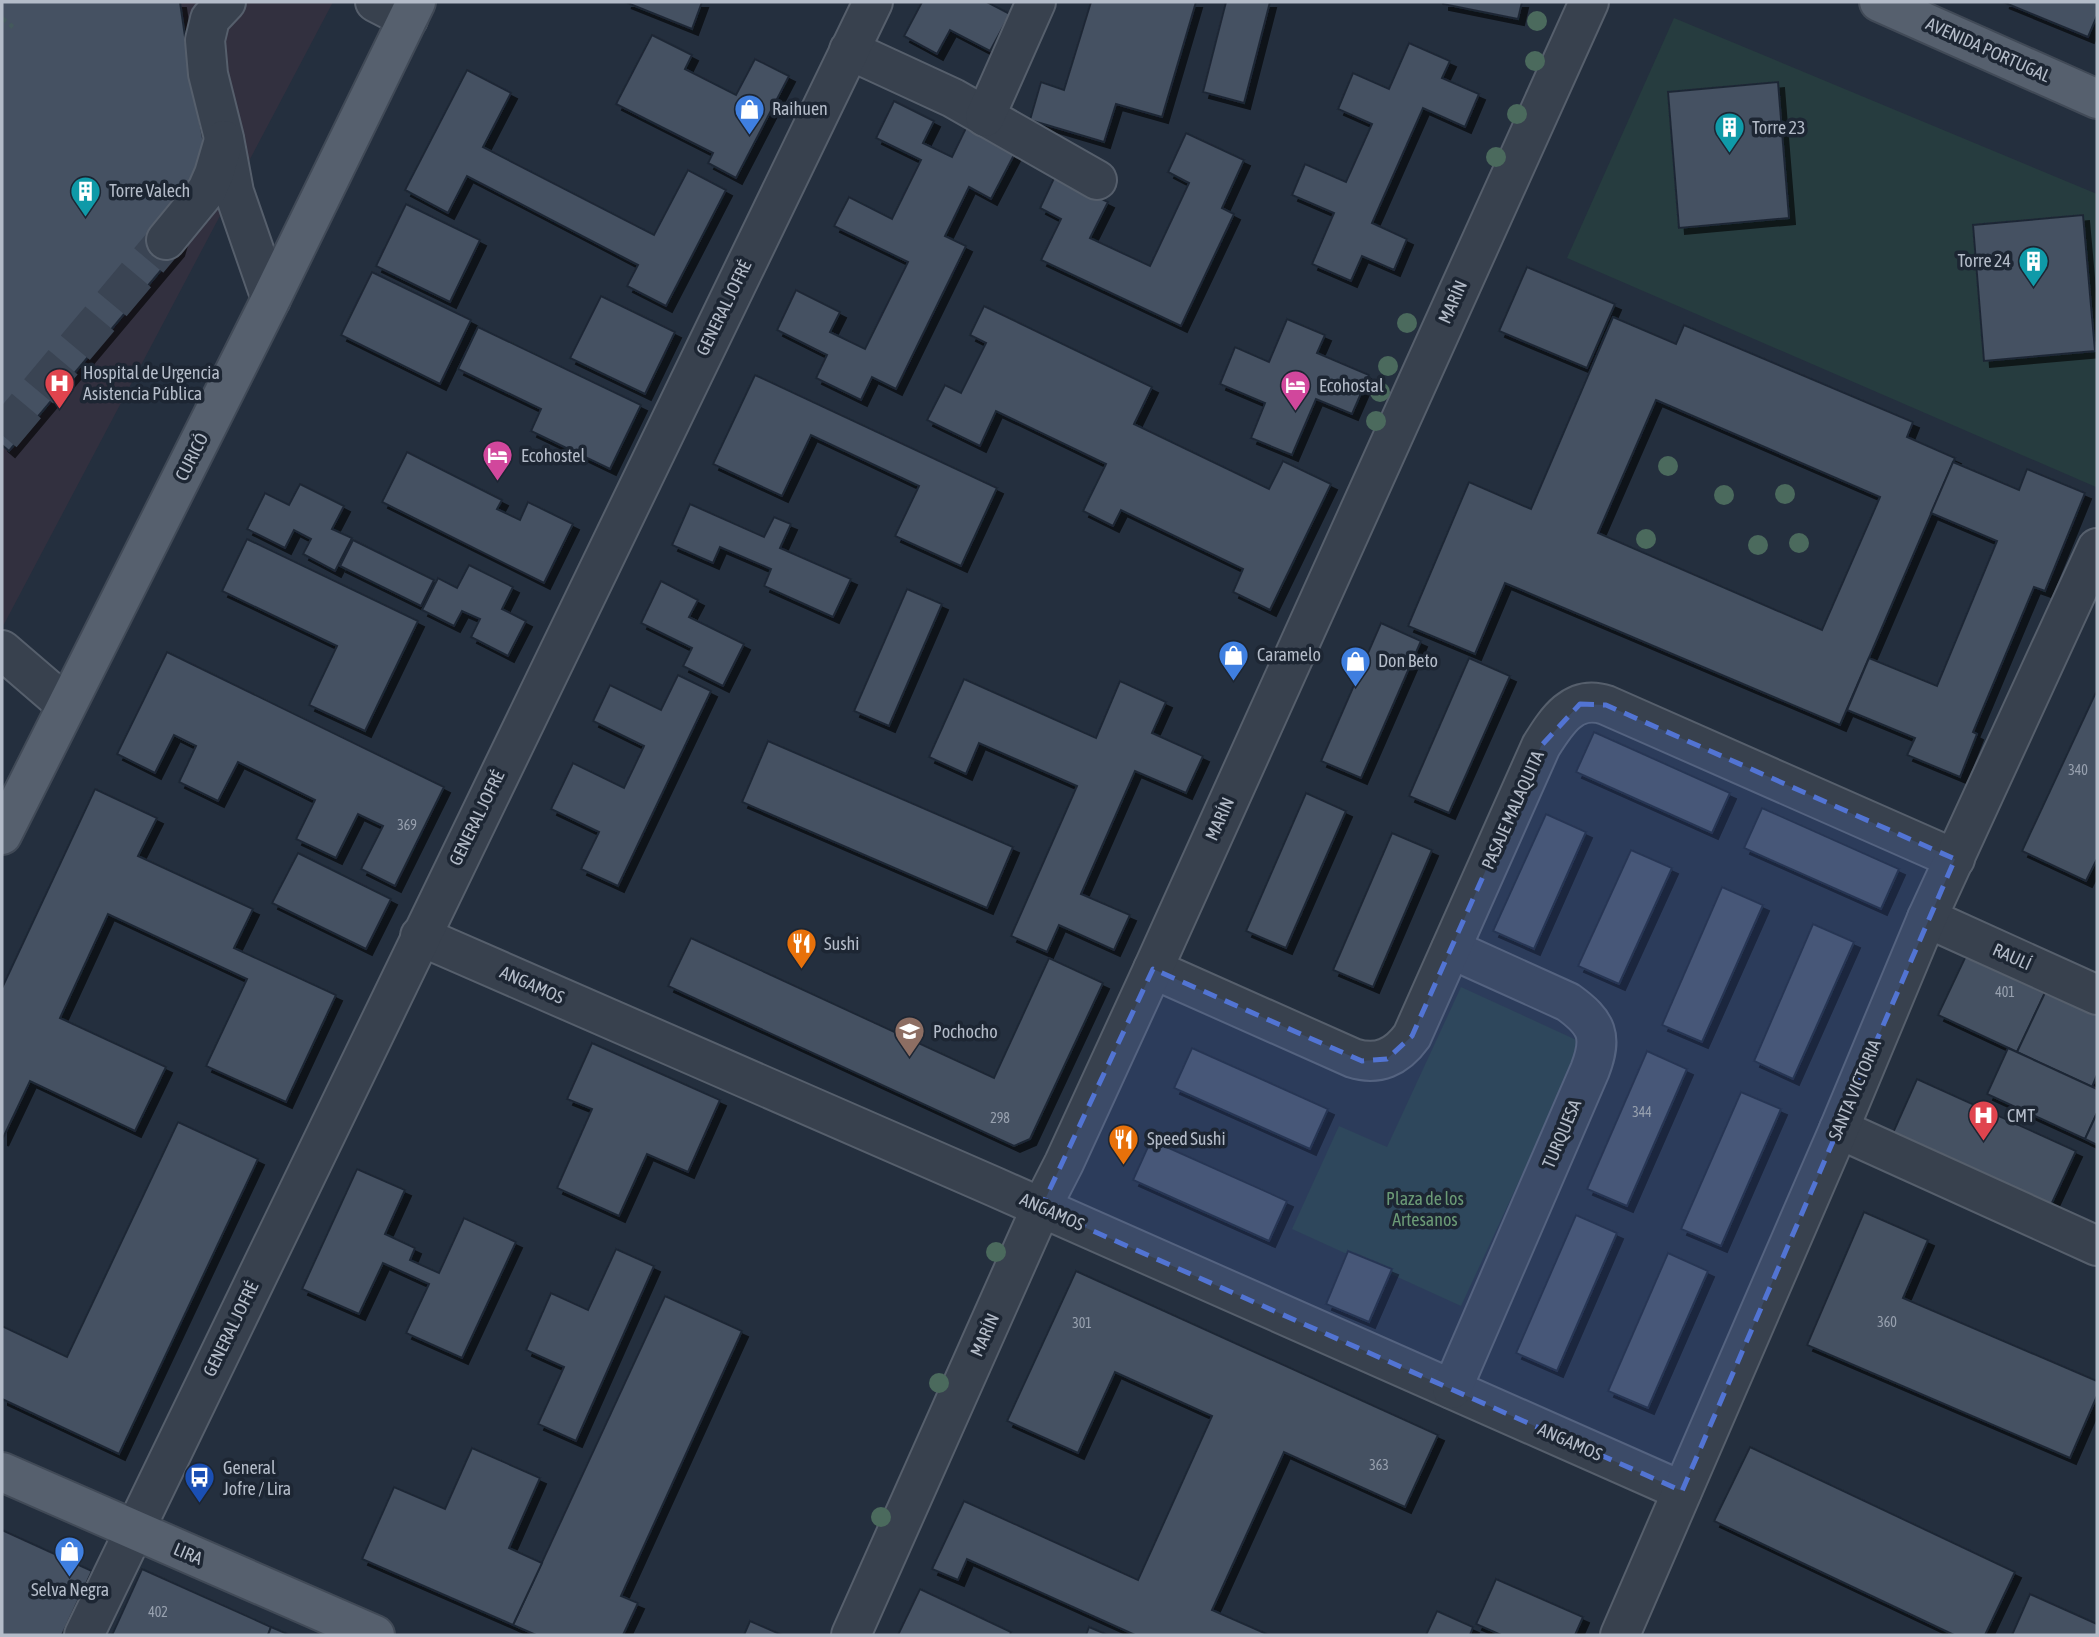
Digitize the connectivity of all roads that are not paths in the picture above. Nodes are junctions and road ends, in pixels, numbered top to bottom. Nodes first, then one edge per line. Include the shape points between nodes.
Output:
1 (226, 2) edge
2 (873, 2) edge
3 (1036, 2) edge
4 (1589, 2) edge
5 (1879, 2) edge
6 (400, 7) edge
7 (849, 50) junction
8 (2097, 99) edge
9 (985, 117) junction
10 (224, 138) junction
11 (1097, 180) dead end
12 (166, 240) tunnel mouth
13 (271, 299) junction
14 (2097, 548) edge
15 (2, 650) edge
16 (66, 705) junction
17 (2, 835) edge
18 (1955, 859) junction
19 (1927, 918) junction
20 (420, 936) junction
21 (1451, 949) junction
22 (1153, 969) junction
23 (2097, 995) edge
24 (1839, 1129) junction
25 (1041, 1208) junction
26 (2097, 1246) edge
27 (1452, 1389) junction
28 (2, 1472) edge
29 (1682, 1491) junction
30 (133, 1530) junction
31 (84, 1635) edge
32 (375, 1635) edge
33 (851, 1635) edge
34 (1620, 1635) edge

1 - 10 street via 210,19 205,40 208,74
2 - 7 street, GENERAL JOFRÉ
3 - 9 street
4 - 22 street, MARÍN
5 - 8 main road, AVENIDA PORTUGAL
6 - 13 main road, CURICÓ
7 - 9 street
7 - 20 street, GENERAL JOFRÉ
9 - 11 street
10 - 12 street via 207,190
10 - 13 street via 234,192
13 - 16 main road, CURICÓ
14 - 18 street, SANTA VICTORIA
15 - 16 street
16 - 17 main road, CURICÓ
18 - 19 street, SANTA VICTORIA
18 - 21 street, PASAJE MALAQUITA via 1606,705 1587,701 1561,718 1541,746
19 - 23 street, RAULÍ
19 - 24 street, SANTA VICTORIA
20 - 25 street, ANGAMOS
20 - 30 street, GENERAL JOFRÉ
21 - 22 street, PASAJE MALAQUITA via 1412,1036 1396,1053 1378,1061 1353,1058
21 - 27 street, TURQUESA via 1568,1002 1583,1014 1598,1039 1590,1070
22 - 25 street, MARÍN
24 - 26 street
24 - 29 street, SANTA VICTORIA
25 - 27 street, ANGAMOS
25 - 33 street, MARÍN
27 - 29 street, ANGAMOS
28 - 30 main road, LIRA
29 - 34 street, SANTA VICTORIA
30 - 31 street, GENERAL JOFRÉ
30 - 32 main road, LIRA

